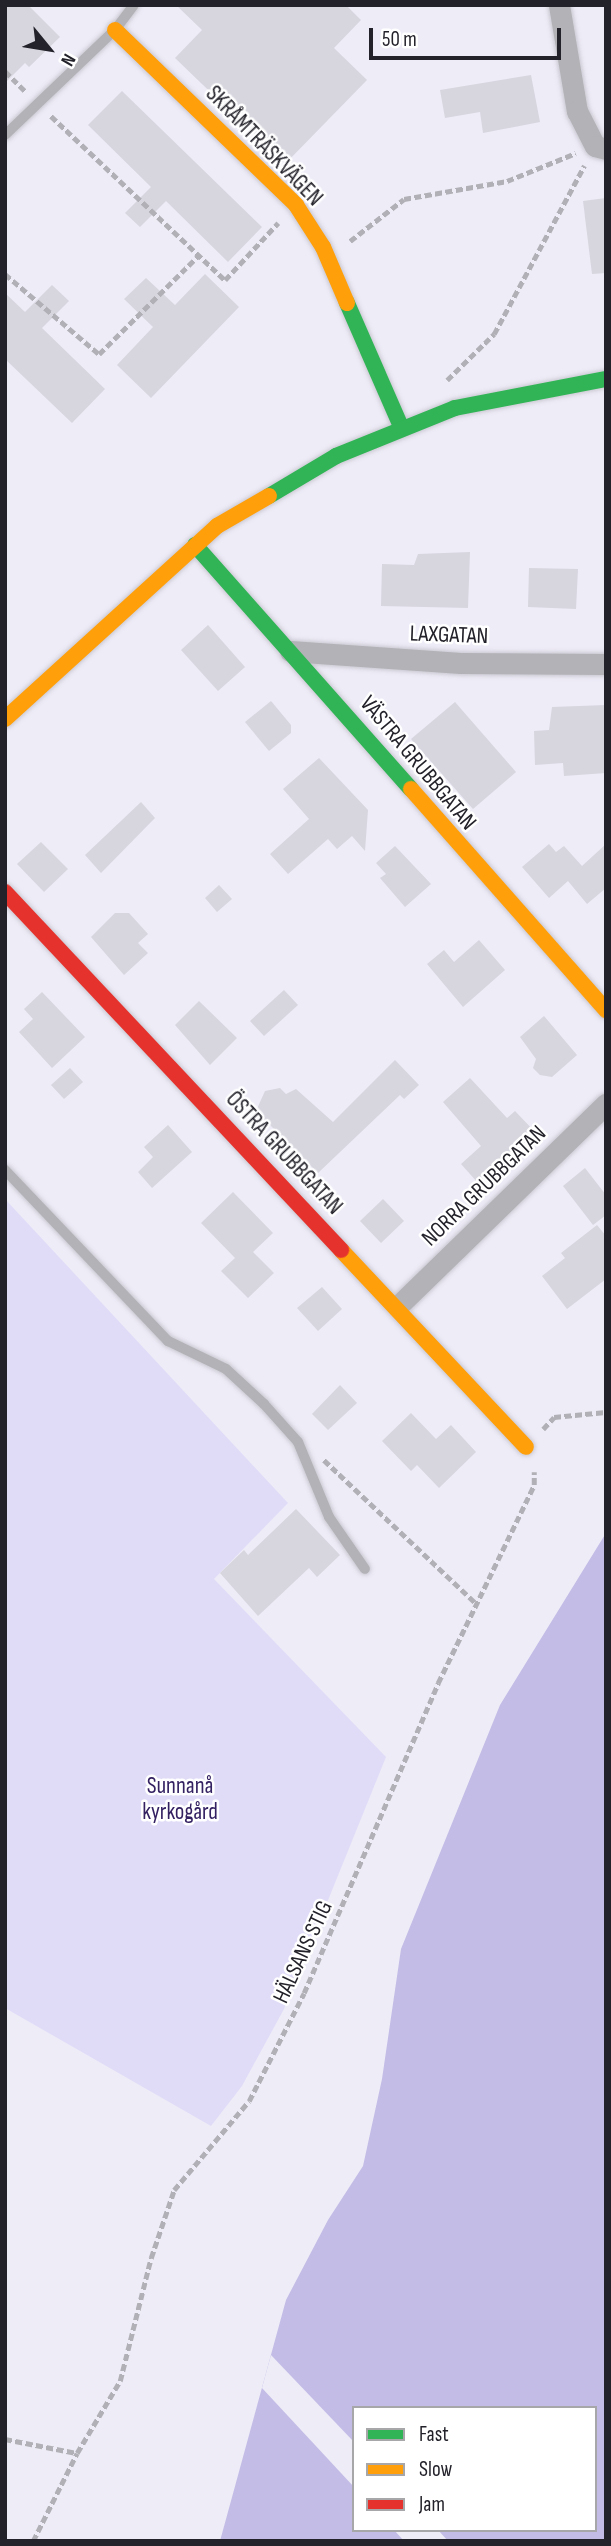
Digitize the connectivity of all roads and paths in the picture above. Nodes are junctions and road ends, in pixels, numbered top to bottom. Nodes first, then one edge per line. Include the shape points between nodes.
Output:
1 (134, 5) edge
2 (559, 5) edge
3 (115, 30) junction
4 (5, 71) edge
5 (37, 103) junction
6 (5, 135) edge
7 (600, 147) edge
8 (296, 205) junction
9 (199, 255) junction
10 (328, 258) junction
11 (5, 274) edge
12 (606, 379) edge
13 (436, 386) dead end
14 (402, 429) junction
15 (195, 545) junction
16 (290, 651) junction
17 (606, 664) edge
18 (5, 719) edge
19 (5, 892) edge
20 (606, 1010) edge
21 (606, 1104) edge
22 (5, 1170) edge
23 (398, 1306) junction
24 (606, 1412) edge
25 (298, 1442) junction
26 (526, 1447) junction
27 (365, 1569) dead end
28 (477, 1604) junction
29 (5, 2439) edge
30 (77, 2453) junction
31 (33, 2541) edge

1 - 3 lane
2 - 7 street via 577,111
3 - 5 lane
3 - 8 street, SKRÅMTRÄSKVÄGEN
4 - 5 path
5 - 6 lane
5 - 9 path
7 - 10 path via 507,181 404,199
7 - 13 path via 494,334
8 - 9 path via 225,280
8 - 10 street, SKRÅMTRÄSKVÄGEN
9 - 11 path via 99,354
10 - 14 street, SKRÅMTRÄSKVÄGEN
12 - 14 street via 455,408
14 - 15 street via 336,456 217,526
15 - 16 street, VÄSTRA GRUBBGATAN
15 - 18 street
16 - 17 street, LAXGATAN via 461,663
16 - 20 street, VÄSTRA GRUBBGATAN
19 - 23 street, ÖSTRA GRUBBGATAN
21 - 23 street, NORRA GRUBBGATAN
22 - 25 lane via 168,1341 226,1369
23 - 26 street, ÖSTRA GRUBBGATAN
24 - 26 path via 554,1417
25 - 27 lane via 329,1517
25 - 28 path via 338,1470
26 - 28 path, HÄLSANS STIG via 534,1464 534,1485
28 - 30 path, HÄLSANS STIG via 438,1682 309,1982 249,2101 174,2189 120,2381
29 - 30 path
30 - 31 path, HÄLSANS STIG

